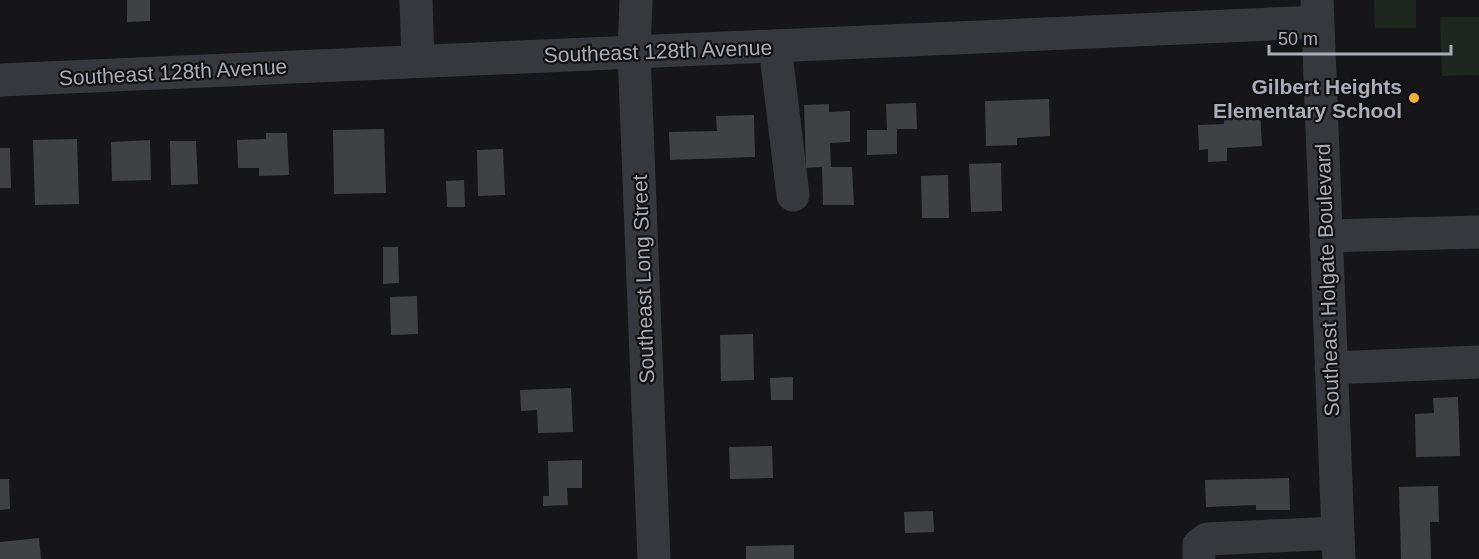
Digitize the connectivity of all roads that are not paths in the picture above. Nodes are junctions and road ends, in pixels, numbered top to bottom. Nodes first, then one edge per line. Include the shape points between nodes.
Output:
1 (416, 0) edge
2 (636, 0) edge
3 (1317, 11) edge
4 (776, 46) junction
5 (634, 52) junction
6 (418, 61) junction
7 (0, 80) edge
8 (793, 195) dead end
9 (1479, 232) edge
10 (1326, 236) junction
11 (1479, 362) edge
12 (1331, 368) junction
13 (1338, 546) edge
14 (654, 559) edge
15 (1199, 559) edge

1 - 6 street
2 - 5 street, Southeast Long Street
3 - 4 street, Southeast 128th Avenue
3 - 10 street, Southeast Holgate Boulevard
4 - 5 street, Southeast 128th Avenue
4 - 8 street
5 - 6 street, Southeast 128th Avenue
5 - 14 street, Southeast Long Street
6 - 7 street, Southeast 128th Avenue
9 - 10 street
10 - 12 street, Southeast Holgate Boulevard
11 - 12 street
12 - 13 street, Southeast Holgate Boulevard
13 - 15 street via 1207,539 1199,545

